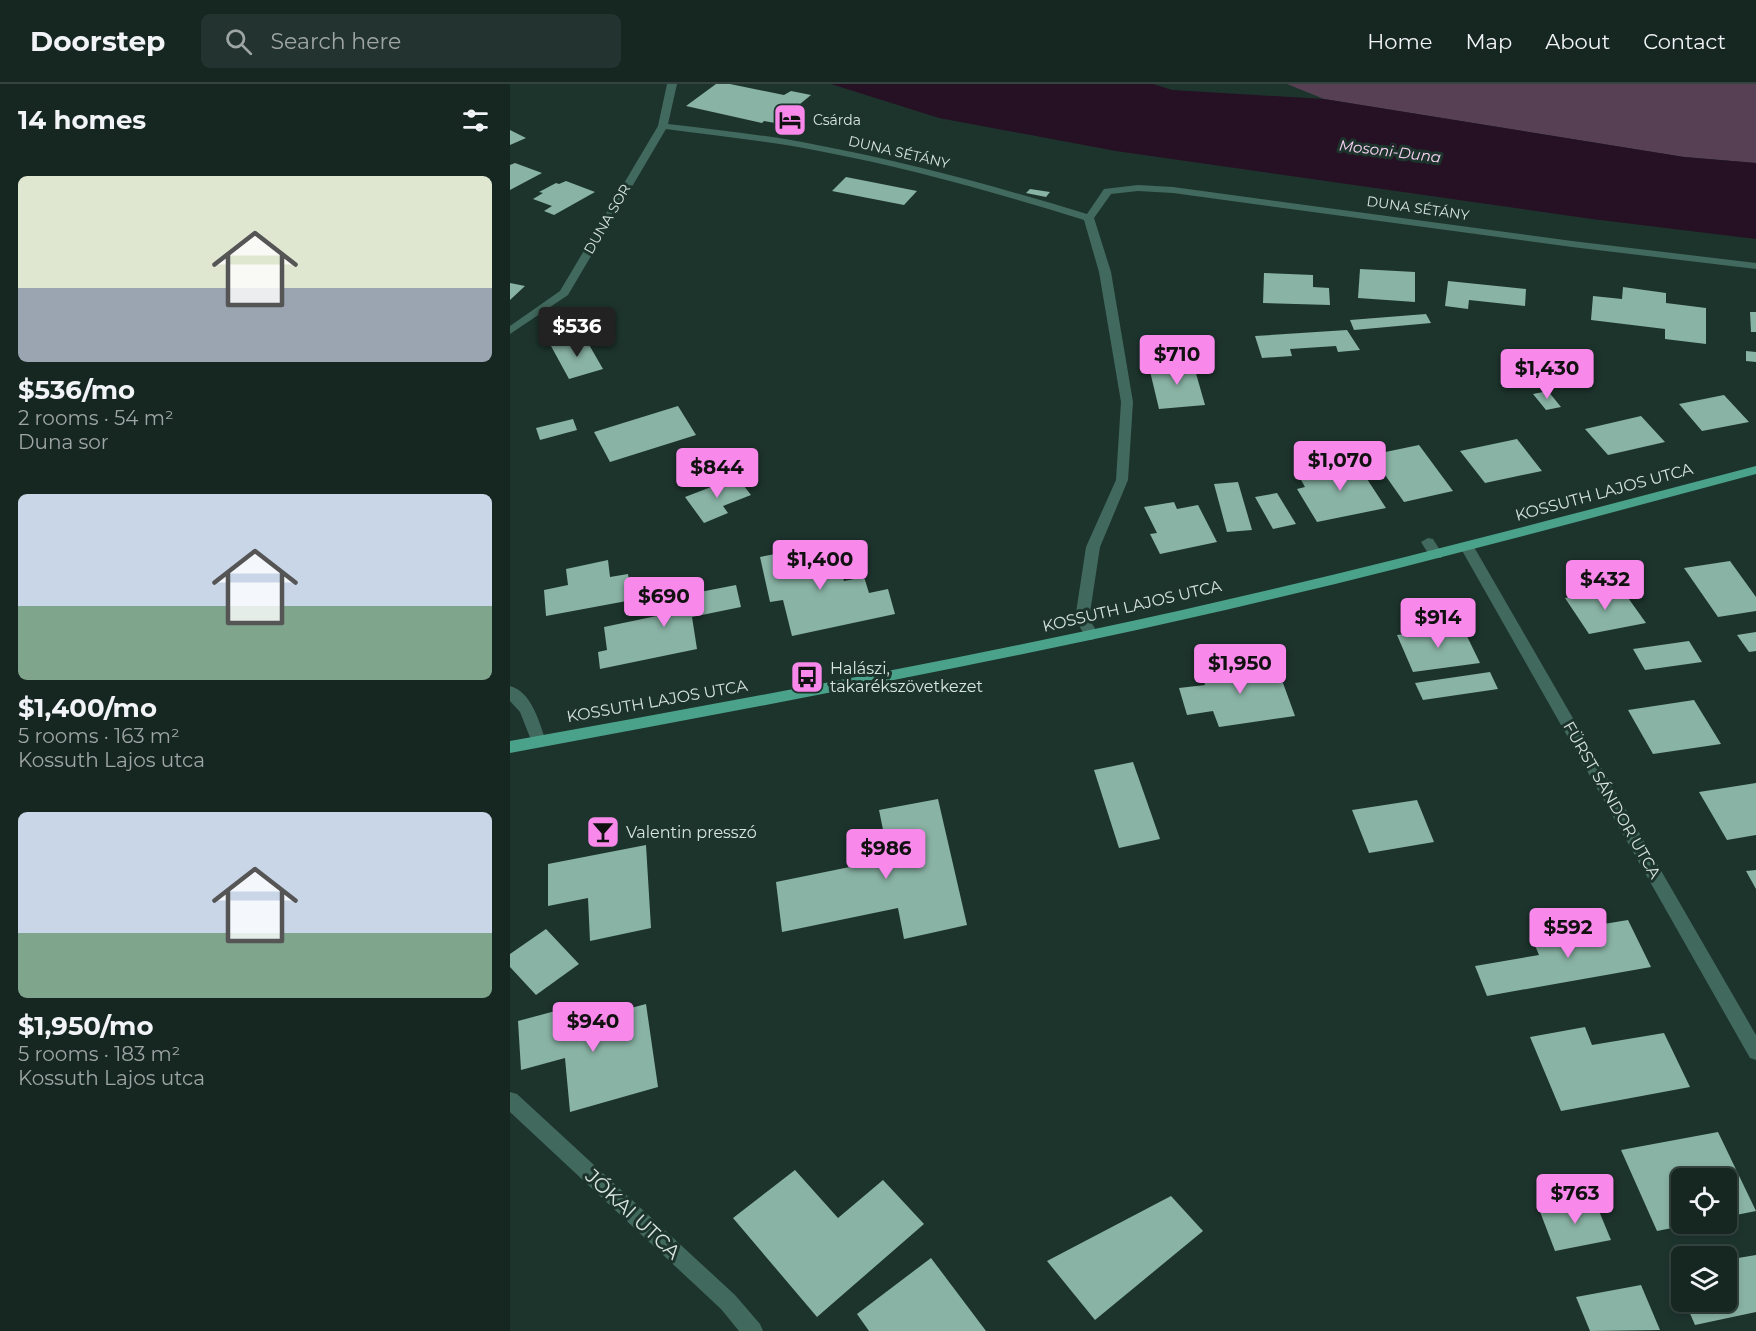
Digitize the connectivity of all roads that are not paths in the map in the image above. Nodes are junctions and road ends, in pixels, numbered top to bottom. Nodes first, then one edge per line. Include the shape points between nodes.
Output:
1 (672, 84) edge
2 (663, 126) junction
3 (1089, 218) junction
4 (1756, 266) edge
5 (510, 331) edge
6 (1756, 470) edge
7 (1428, 542) dead end
8 (1467, 548) junction
9 (1436, 555) junction
10 (1092, 635) junction
11 (510, 691) edge
12 (538, 741) junction
13 (510, 747) edge
14 (1756, 1052) edge
15 (510, 1100) edge
16 (753, 1331) edge

1 - 2 street, DUNA SOR
2 - 3 street, DUNA SÉTÁNY via 781,142 887,164
2 - 5 street, DUNA SOR via 564,294
3 - 4 street, DUNA SÉTÁNY via 1108,191 1173,190
3 - 10 street via 1105,272 1127,402 1122,480 1094,547 1082,620
6 - 8 main road, KOSSUTH LAJOS UTCA
7 - 9 street
8 - 9 main road, KOSSUTH LAJOS UTCA
8 - 14 street, FÜRST SÁNDOR UTCA
9 - 10 main road, KOSSUTH LAJOS UTCA
10 - 12 main road, KOSSUTH LAJOS UTCA
11 - 12 street via 527,710
12 - 13 main road, KOSSUTH LAJOS UTCA
15 - 16 street, JÓKAI UTCA via 728,1302

